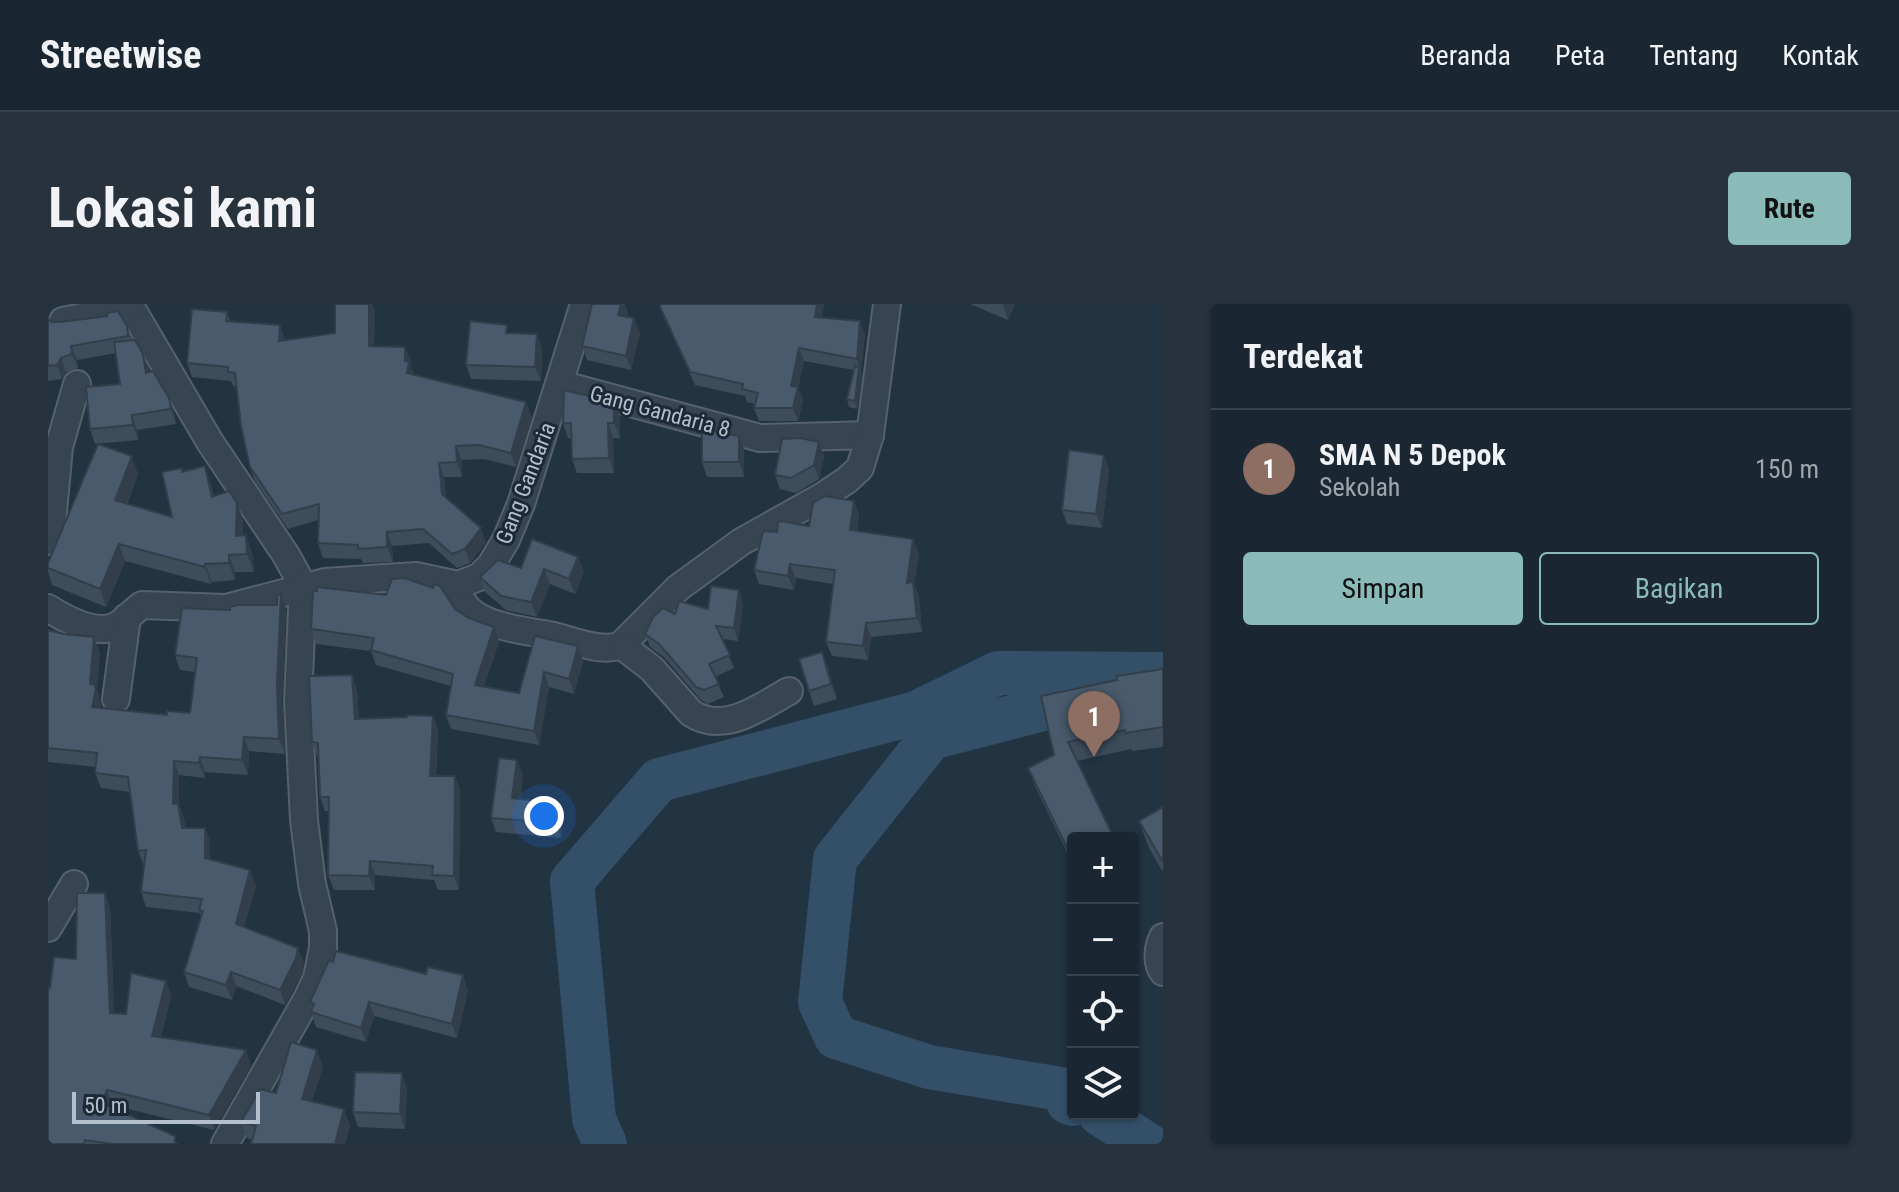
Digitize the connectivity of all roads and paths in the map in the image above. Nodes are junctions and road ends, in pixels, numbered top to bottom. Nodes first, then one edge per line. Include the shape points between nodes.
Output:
1 (584, 304) edge
2 (887, 304) edge
3 (130, 306) edge
4 (63, 321) edge
5 (77, 384) dead end
6 (560, 384) junction
7 (870, 435) junction
8 (48, 541) edge
9 (458, 585) junction
10 (303, 586) junction
11 (48, 608) edge
12 (127, 617) junction
13 (616, 646) junction
14 (789, 691) dead end
15 (116, 699) dead end
16 (74, 884) dead end
17 (48, 928) edge
18 (1163, 937) edge
19 (1163, 972) edge
20 (225, 1144) edge

1 - 6 street, Gang Gandaria
2 - 7 street
3 - 4 street
3 - 10 street
5 - 8 street via 57,457
6 - 7 street, Gang Gandaria 8 via 760,438
6 - 9 street, Gang Gandaria via 506,540 479,577
7 - 13 street via 864,461 847,480 741,542 678,588
9 - 10 street via 416,576
9 - 13 street via 463,604 493,624
10 - 12 street via 226,608 142,605
10 - 20 street via 298,701 304,820 323,931 322,960 307,999
11 - 12 street via 102,629
12 - 15 street
13 - 14 street via 652,669 698,718 735,719
16 - 17 street
18 - 19 street via 1158,952

